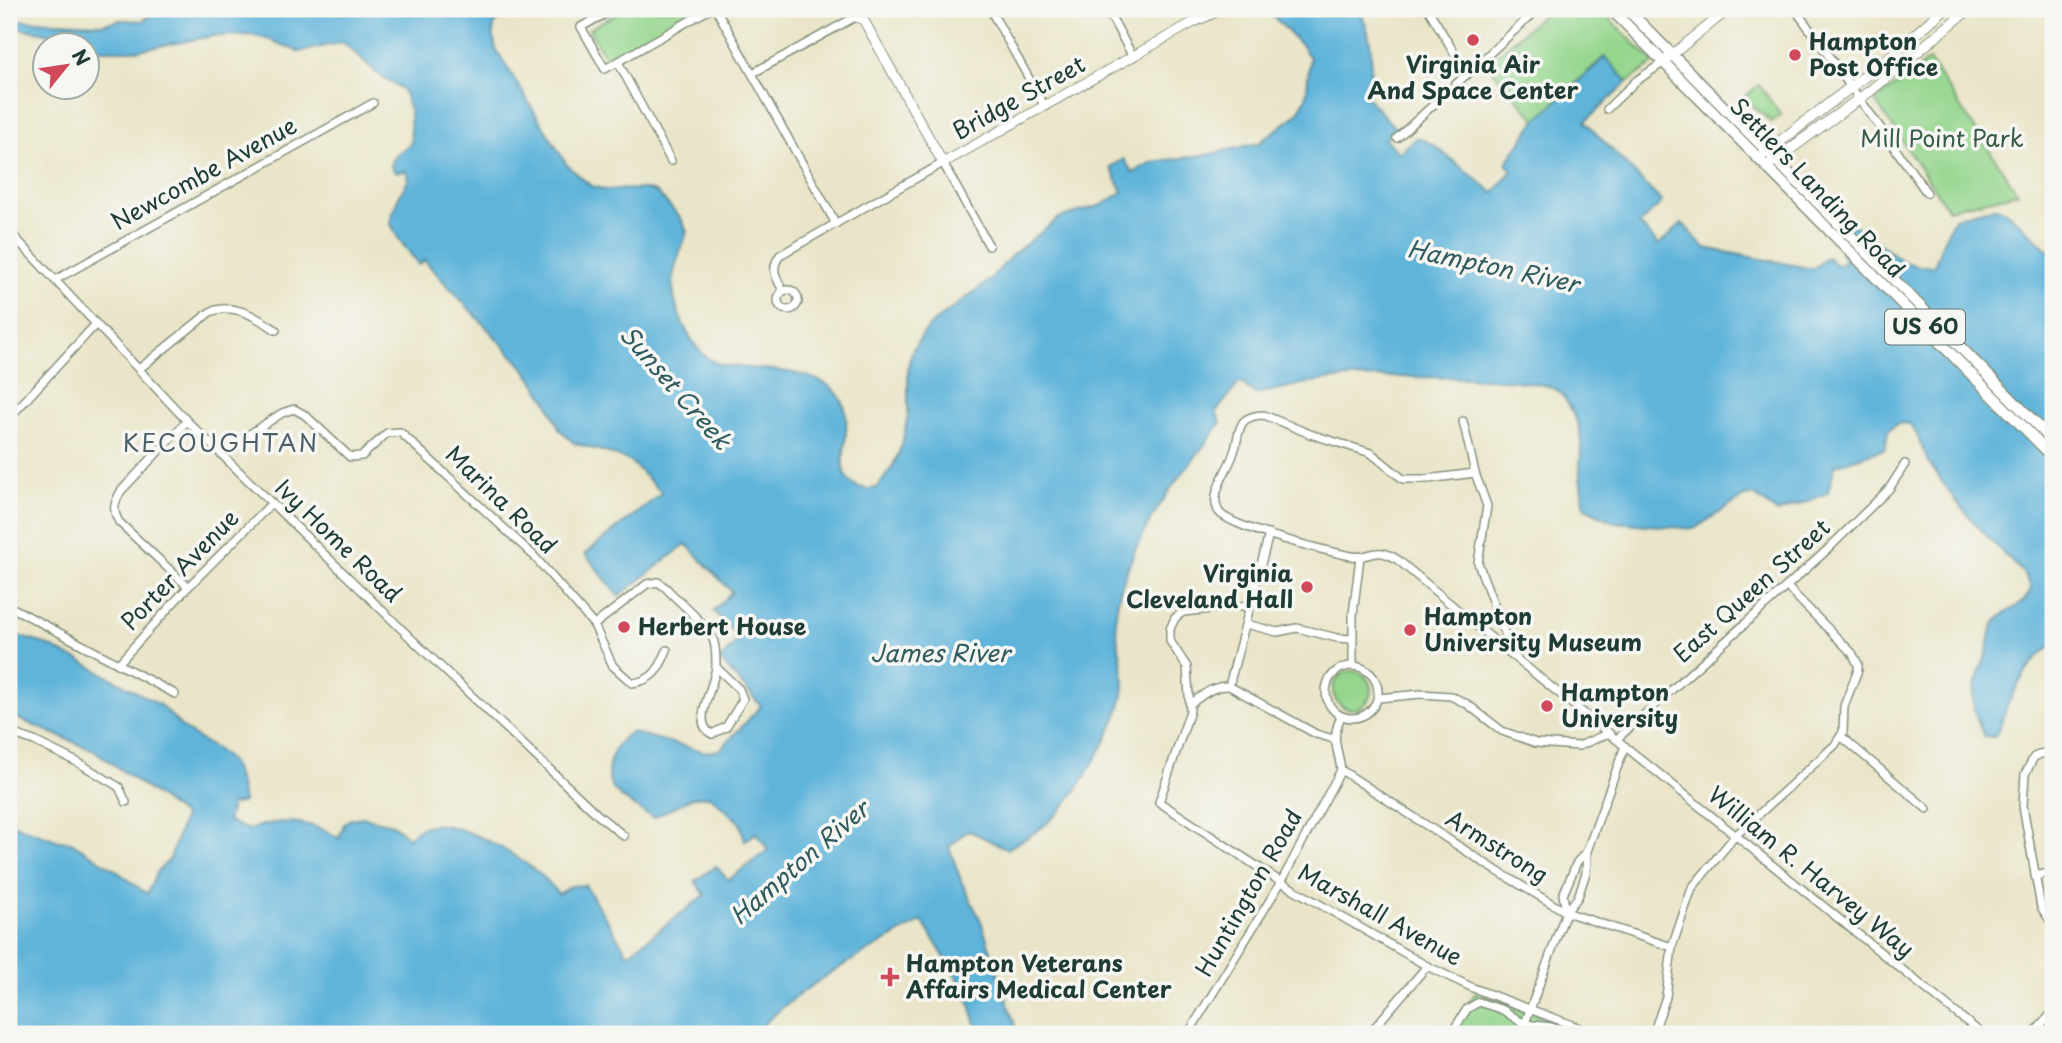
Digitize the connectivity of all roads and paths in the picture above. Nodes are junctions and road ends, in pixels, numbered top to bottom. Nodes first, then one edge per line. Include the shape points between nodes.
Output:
1 (614, 9) edge
2 (710, 9) edge
3 (716, 9) edge
4 (990, 9) edge
5 (1107, 9) edge
6 (1223, 9) edge
7 (1428, 9) edge
8 (1538, 9) edge
9 (1611, 9) edge
10 (1628, 9) edge
11 (1728, 9) edge
12 (1795, 9) edge
13 (1944, 9) edge
14 (1969, 9) edge
15 (861, 11) edge
16 (1133, 57) junction
17 (1668, 58) junction
18 (618, 62) junction
19 (753, 73) junction
20 (1467, 74) junction
21 (1851, 87) junction
22 (1860, 99) junction
23 (373, 103) dead end
24 (1045, 107) junction
25 (1607, 109) dead end
26 (1397, 138) dead end
27 (1766, 159) junction
28 (671, 161) dead end
29 (943, 163) junction
30 (1927, 193) dead end
31 (1801, 194) junction
32 (836, 224) junction
33 (9, 231) edge
34 (989, 246) dead end
35 (55, 280) junction
36 (783, 291) dead end
37 (96, 324) junction
38 (276, 330) dead end
39 (139, 369) junction
40 (9, 418) edge
41 (187, 421) junction
42 (1463, 421) dead end
43 (2053, 441) edge
44 (221, 453) junction
45 (2053, 457) edge
46 (1905, 464) dead end
47 (1475, 472) junction
48 (271, 504) junction
49 (1269, 534) junction
50 (1360, 557) junction
51 (188, 587) junction
52 (1787, 587) junction
53 (1251, 605) junction
54 (9, 606) edge
55 (1245, 624) junction
56 (594, 625) junction
57 (1352, 639) junction
58 (667, 650) dead end
59 (1514, 657) junction
60 (118, 664) junction
61 (1353, 665) junction
62 (716, 667) junction
63 (1229, 686) junction
64 (175, 694) dead end
65 (1378, 698) junction
66 (1190, 704) junction
67 (1341, 716) junction
68 (9, 732) edge
69 (1609, 733) junction
70 (1842, 737) junction
71 (1334, 739) junction
72 (1616, 739) junction
73 (1625, 746) junction
74 (2053, 749) edge
75 (1341, 770) junction
76 (126, 802) dead end
77 (1927, 809) dead end
78 (624, 836) dead end
79 (1735, 836) junction
80 (1587, 851) junction
81 (2053, 872) edge
82 (2035, 876) junction
83 (1281, 882) junction
84 (1566, 912) junction
85 (2053, 925) edge
86 (1672, 947) junction
87 (1427, 966) junction
88 (1531, 1009) junction
89 (2053, 1012) edge
90 (1524, 1024) junction
91 (1188, 1034) edge
92 (1368, 1034) edge
93 (1451, 1034) edge
94 (1521, 1034) edge
95 (1572, 1034) edge
96 (1596, 1034) edge
97 (1653, 1034) edge
98 (1982, 1034) edge
99 (2034, 1034) edge

1 - 18 street via 581,27 605,69
2 - 18 street
3 - 19 street
4 - 24 street
5 - 16 street
6 - 16 street, Bridge Street
7 - 20 street
8 - 20 street
9 - 17 main road, Settlers Landing Road / US 60
10 - 17 main road, Settlers Landing Road / US 60
11 - 17 street
12 - 21 street
13 - 21 main road
14 - 22 main road
15 - 19 street
15 - 29 street
16 - 24 street, Bridge Street
17 - 25 street
17 - 27 main road, Settlers Landing Road / US 60
18 - 28 street
19 - 32 street
20 - 26 street
21 - 22 street
21 - 27 main road
22 - 27 main road
22 - 30 street
23 - 35 street, Newcombe Avenue
24 - 29 street, Bridge Street
27 - 31 main road, Settlers Landing Road / US 60
29 - 32 street, Bridge Street
29 - 34 street
31 - 43 main road, Settlers Landing Road / US 60
31 - 45 main road, Settlers Landing Road / US 60
32 - 36 street, Bridge Street via 780,255 774,272
33 - 35 street, Ivy Home Road
35 - 37 street, Ivy Home Road
37 - 39 street, Ivy Home Road
37 - 40 street
38 - 39 street via 234,309 219,308
39 - 41 street, Ivy Home Road
41 - 44 street, Ivy Home Road
41 - 51 street via 121,491 114,514
42 - 47 street
44 - 48 street, Ivy Home Road
44 - 56 street, Marina Road via 290,410 301,412 350,457 362,456 387,433 400,432 533,555
46 - 52 street, East Queen Street via 1879,500
47 - 49 street via 1401,478 1371,453 1257,415 1239,429 1217,491 1217,508 1232,522
47 - 59 street via 1487,510 1478,563
48 - 51 street, Porter Avenue
48 - 78 street, Ivy Home Road
49 - 50 street
49 - 53 street
50 - 57 street
50 - 59 street, William R. Harvey Way via 1388,554
51 - 60 street, Porter Avenue
52 - 70 street via 1858,664 1844,706
52 - 72 street, East Queen Street
53 - 55 street
53 - 66 street via 1183,612 1175,618 1170,641 1187,667
54 - 60 street
55 - 57 street
55 - 63 street
56 - 58 street via 614,666 632,683 658,671
56 - 62 street via 647,584 658,582 711,636
57 - 61 street
59 - 69 street, William R. Harvey Way
60 - 64 street
61 - 65 street via 1370,672
61 - 67 street via 1336,670 1326,686 1328,704
62 - 62 street via 702,721 712,734 726,727 743,699
63 - 66 street via 1212,689
63 - 71 street via 1316,734
65 - 67 street via 1364,715
65 - 69 street via 1451,696 1502,731 1536,743 1578,746
66 - 83 street, Marshall Avenue via 1159,802
67 - 71 street
68 - 76 street via 89,769 119,787
69 - 72 street, William R. Harvey Way
70 - 77 street
70 - 79 street
71 - 75 street
72 - 73 street, William R. Harvey Way
73 - 79 street, William R. Harvey Way
73 - 80 street
74 - 82 street via 2034,757 2025,774 2023,806
75 - 83 street, Huntington Road
75 - 84 street, Armstrong
79 - 86 street via 1692,888
79 - 98 street, William R. Harvey Way
80 - 84 street via 1578,897
80 - 84 street via 1577,862 1563,895
81 - 82 street
82 - 85 street via 2040,907
83 - 87 street, Marshall Avenue
83 - 91 street, Huntington Road
84 - 86 street, Armstrong
84 - 88 street
86 - 97 street via 1666,997
87 - 88 street, Marshall Avenue
87 - 92 street
88 - 90 street
88 - 96 street, Marshall Avenue
89 - 99 street
90 - 93 street via 1479,1002 1467,1009
90 - 94 street
90 - 95 street

